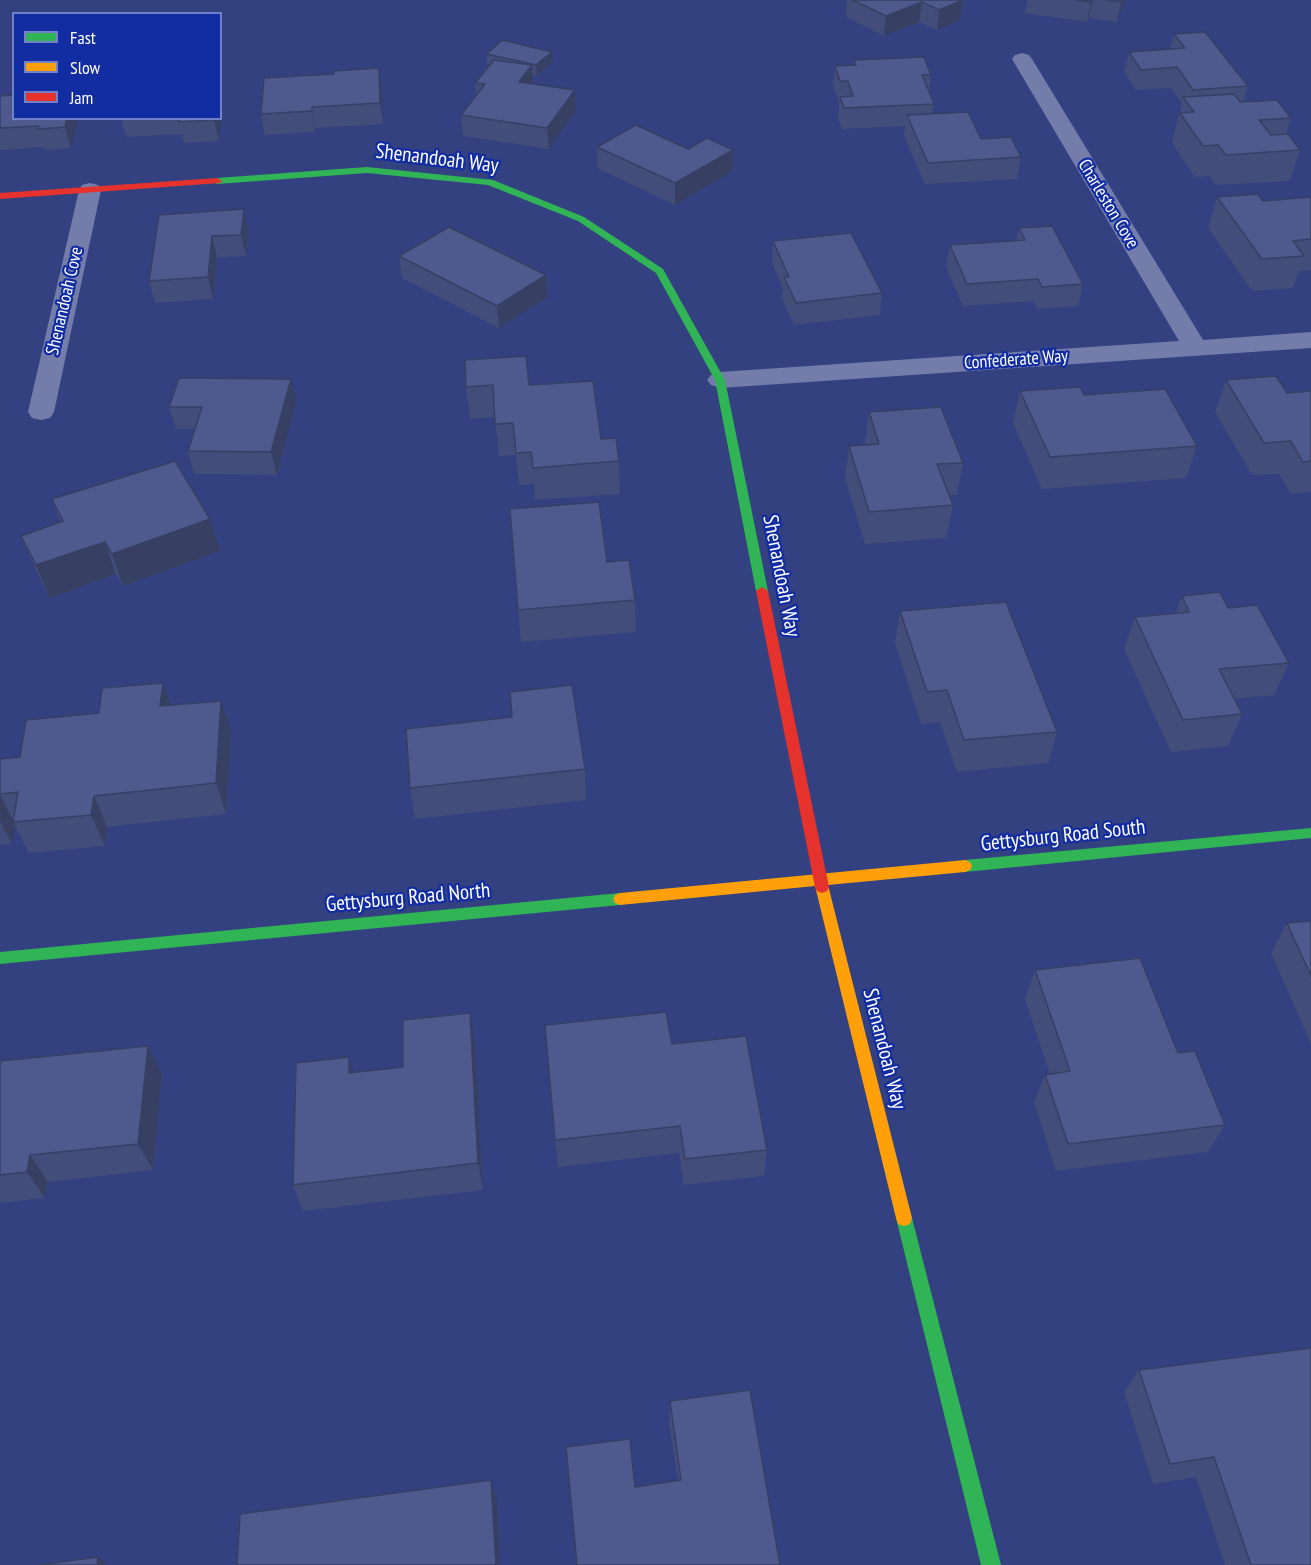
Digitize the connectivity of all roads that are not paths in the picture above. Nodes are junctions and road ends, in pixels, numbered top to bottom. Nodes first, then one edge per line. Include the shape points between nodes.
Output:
1 (1022, 59) dead end
2 (90, 190) junction
3 (0, 196) edge
4 (1311, 340) edge
5 (1195, 348) junction
6 (720, 380) junction
7 (41, 412) dead end
8 (1311, 833) edge
9 (820, 880) junction
10 (0, 958) edge
11 (991, 1565) edge

1 - 5 street, Charleston Cove
2 - 3 street, Shenandoah Way
2 - 6 street, Shenandoah Way via 368,170 490,182 582,219 660,271
2 - 7 street, Shenandoah Cove
4 - 5 street, Confederate Way
5 - 6 street, Confederate Way
6 - 9 street, Shenandoah Way
8 - 9 street, Gettysburg Road South
9 - 10 street, Gettysburg Road North
9 - 11 street, Shenandoah Way

